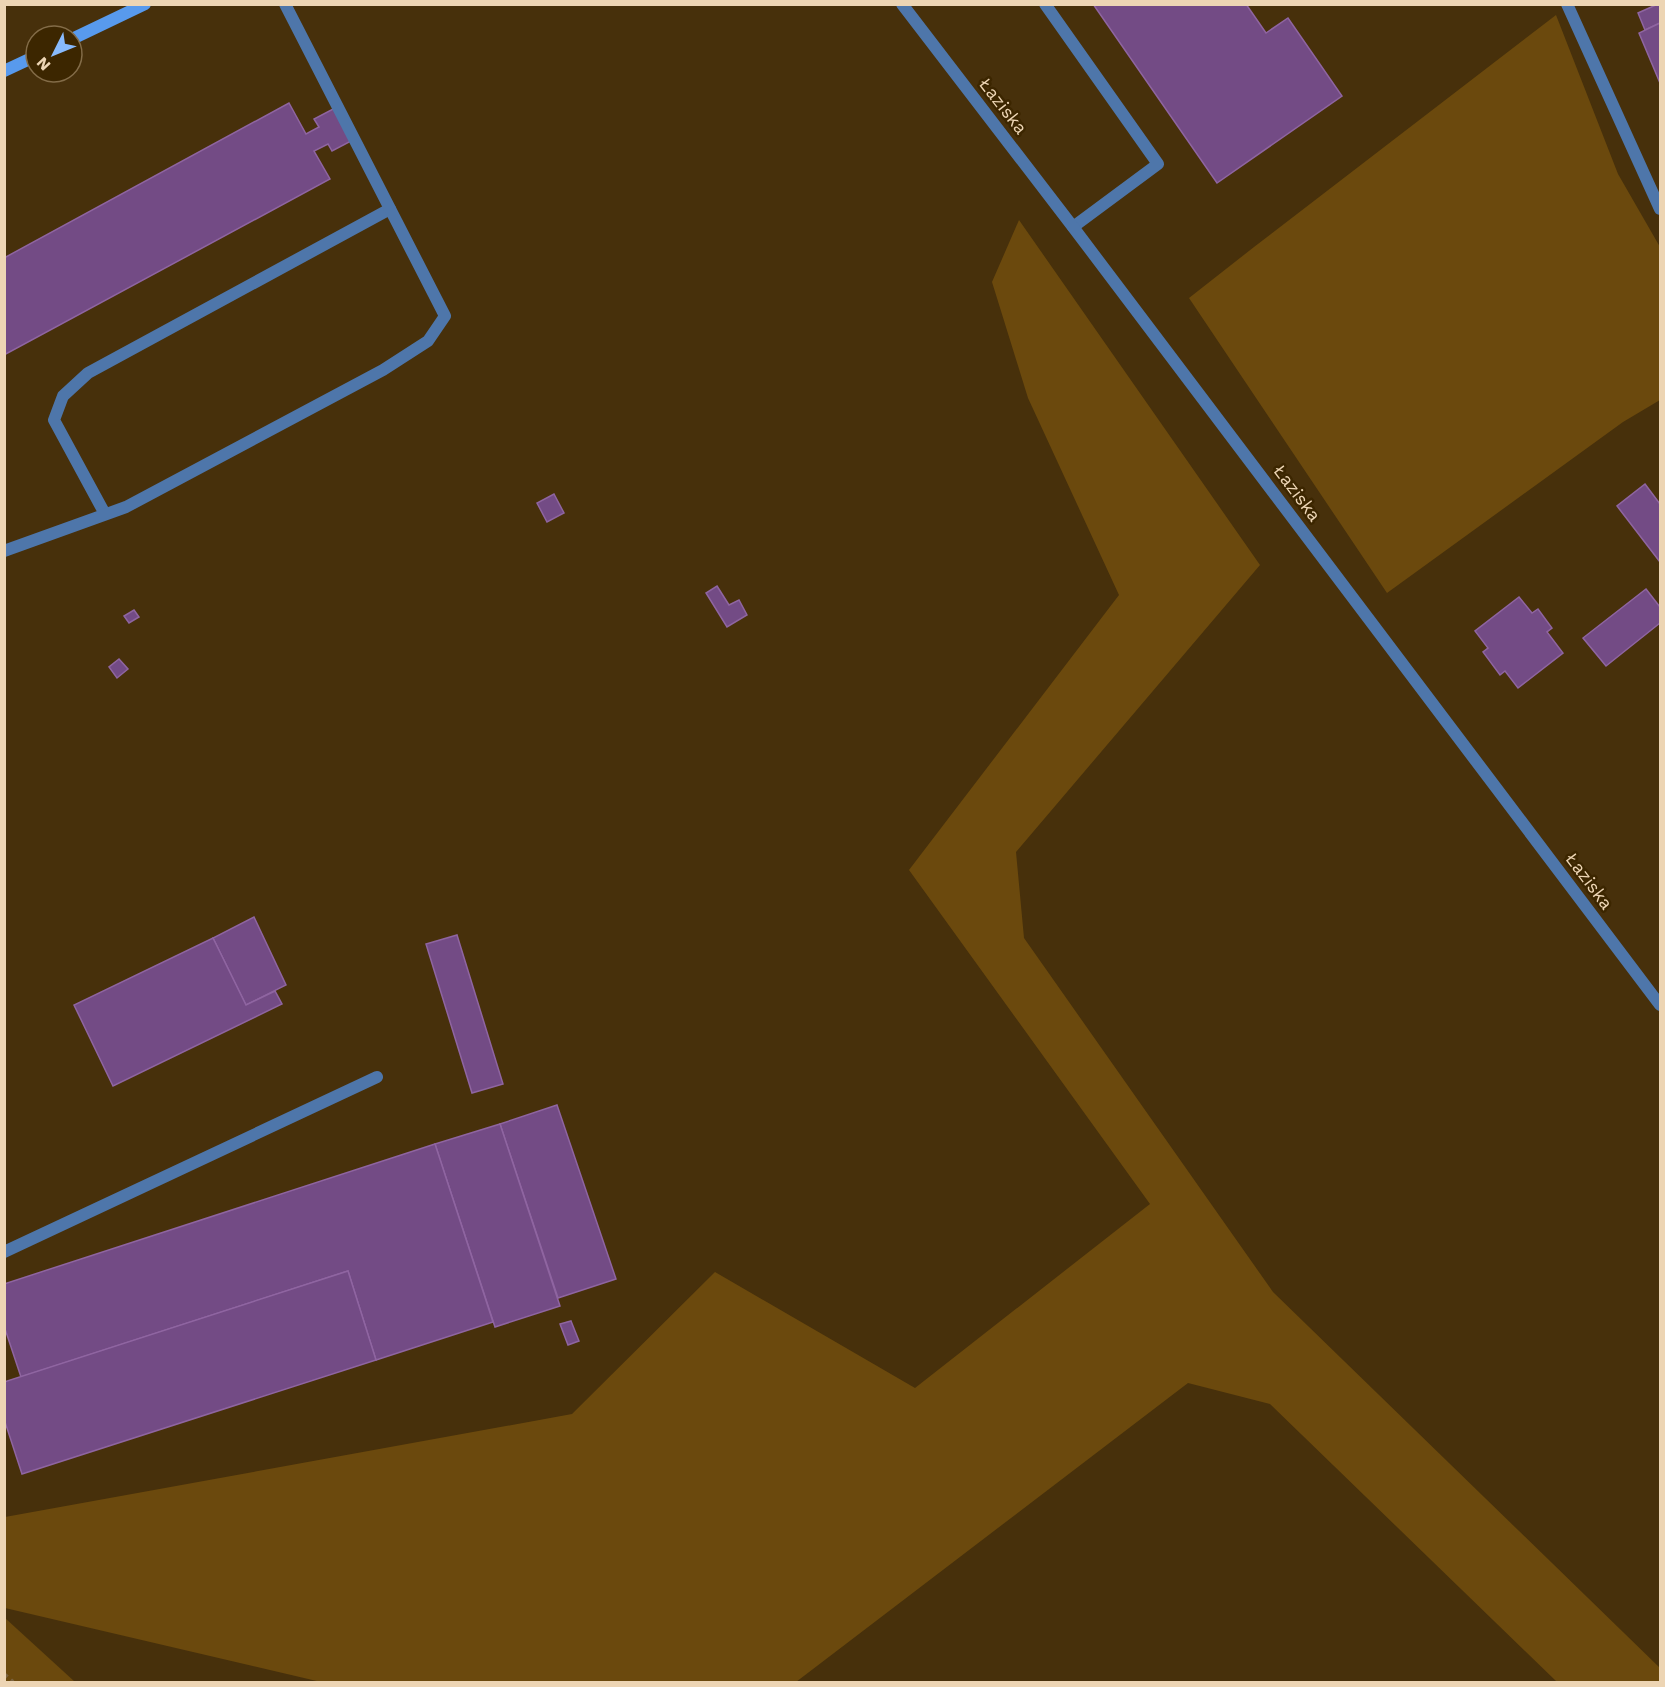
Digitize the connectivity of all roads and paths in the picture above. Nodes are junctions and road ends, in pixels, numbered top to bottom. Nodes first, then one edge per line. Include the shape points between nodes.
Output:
1 (145, 4) edge
2 (285, 4) edge
3 (902, 4) edge
4 (1045, 4) edge
5 (1567, 4) edge
6 (84, 33) edge
7 (24, 61) edge
8 (4, 70) edge
9 (390, 209) junction
10 (1660, 209) edge
11 (1074, 227) junction
12 (105, 514) junction
13 (4, 550) edge
14 (1660, 1005) edge
15 (377, 1077) dead end
16 (4, 1252) edge
17 (4, 1674) edge
18 (13, 1683) edge

1 - 6 main road
2 - 9 street
3 - 11 street, Łaziska
4 - 11 street via 1158,164
5 - 10 street
7 - 8 main road
9 - 12 street via 88,373 63,396 54,420
9 - 12 street via 445,316 428,341 383,370 126,507
11 - 14 street, Łaziska
12 - 13 street
15 - 16 street
17 - 18 path

